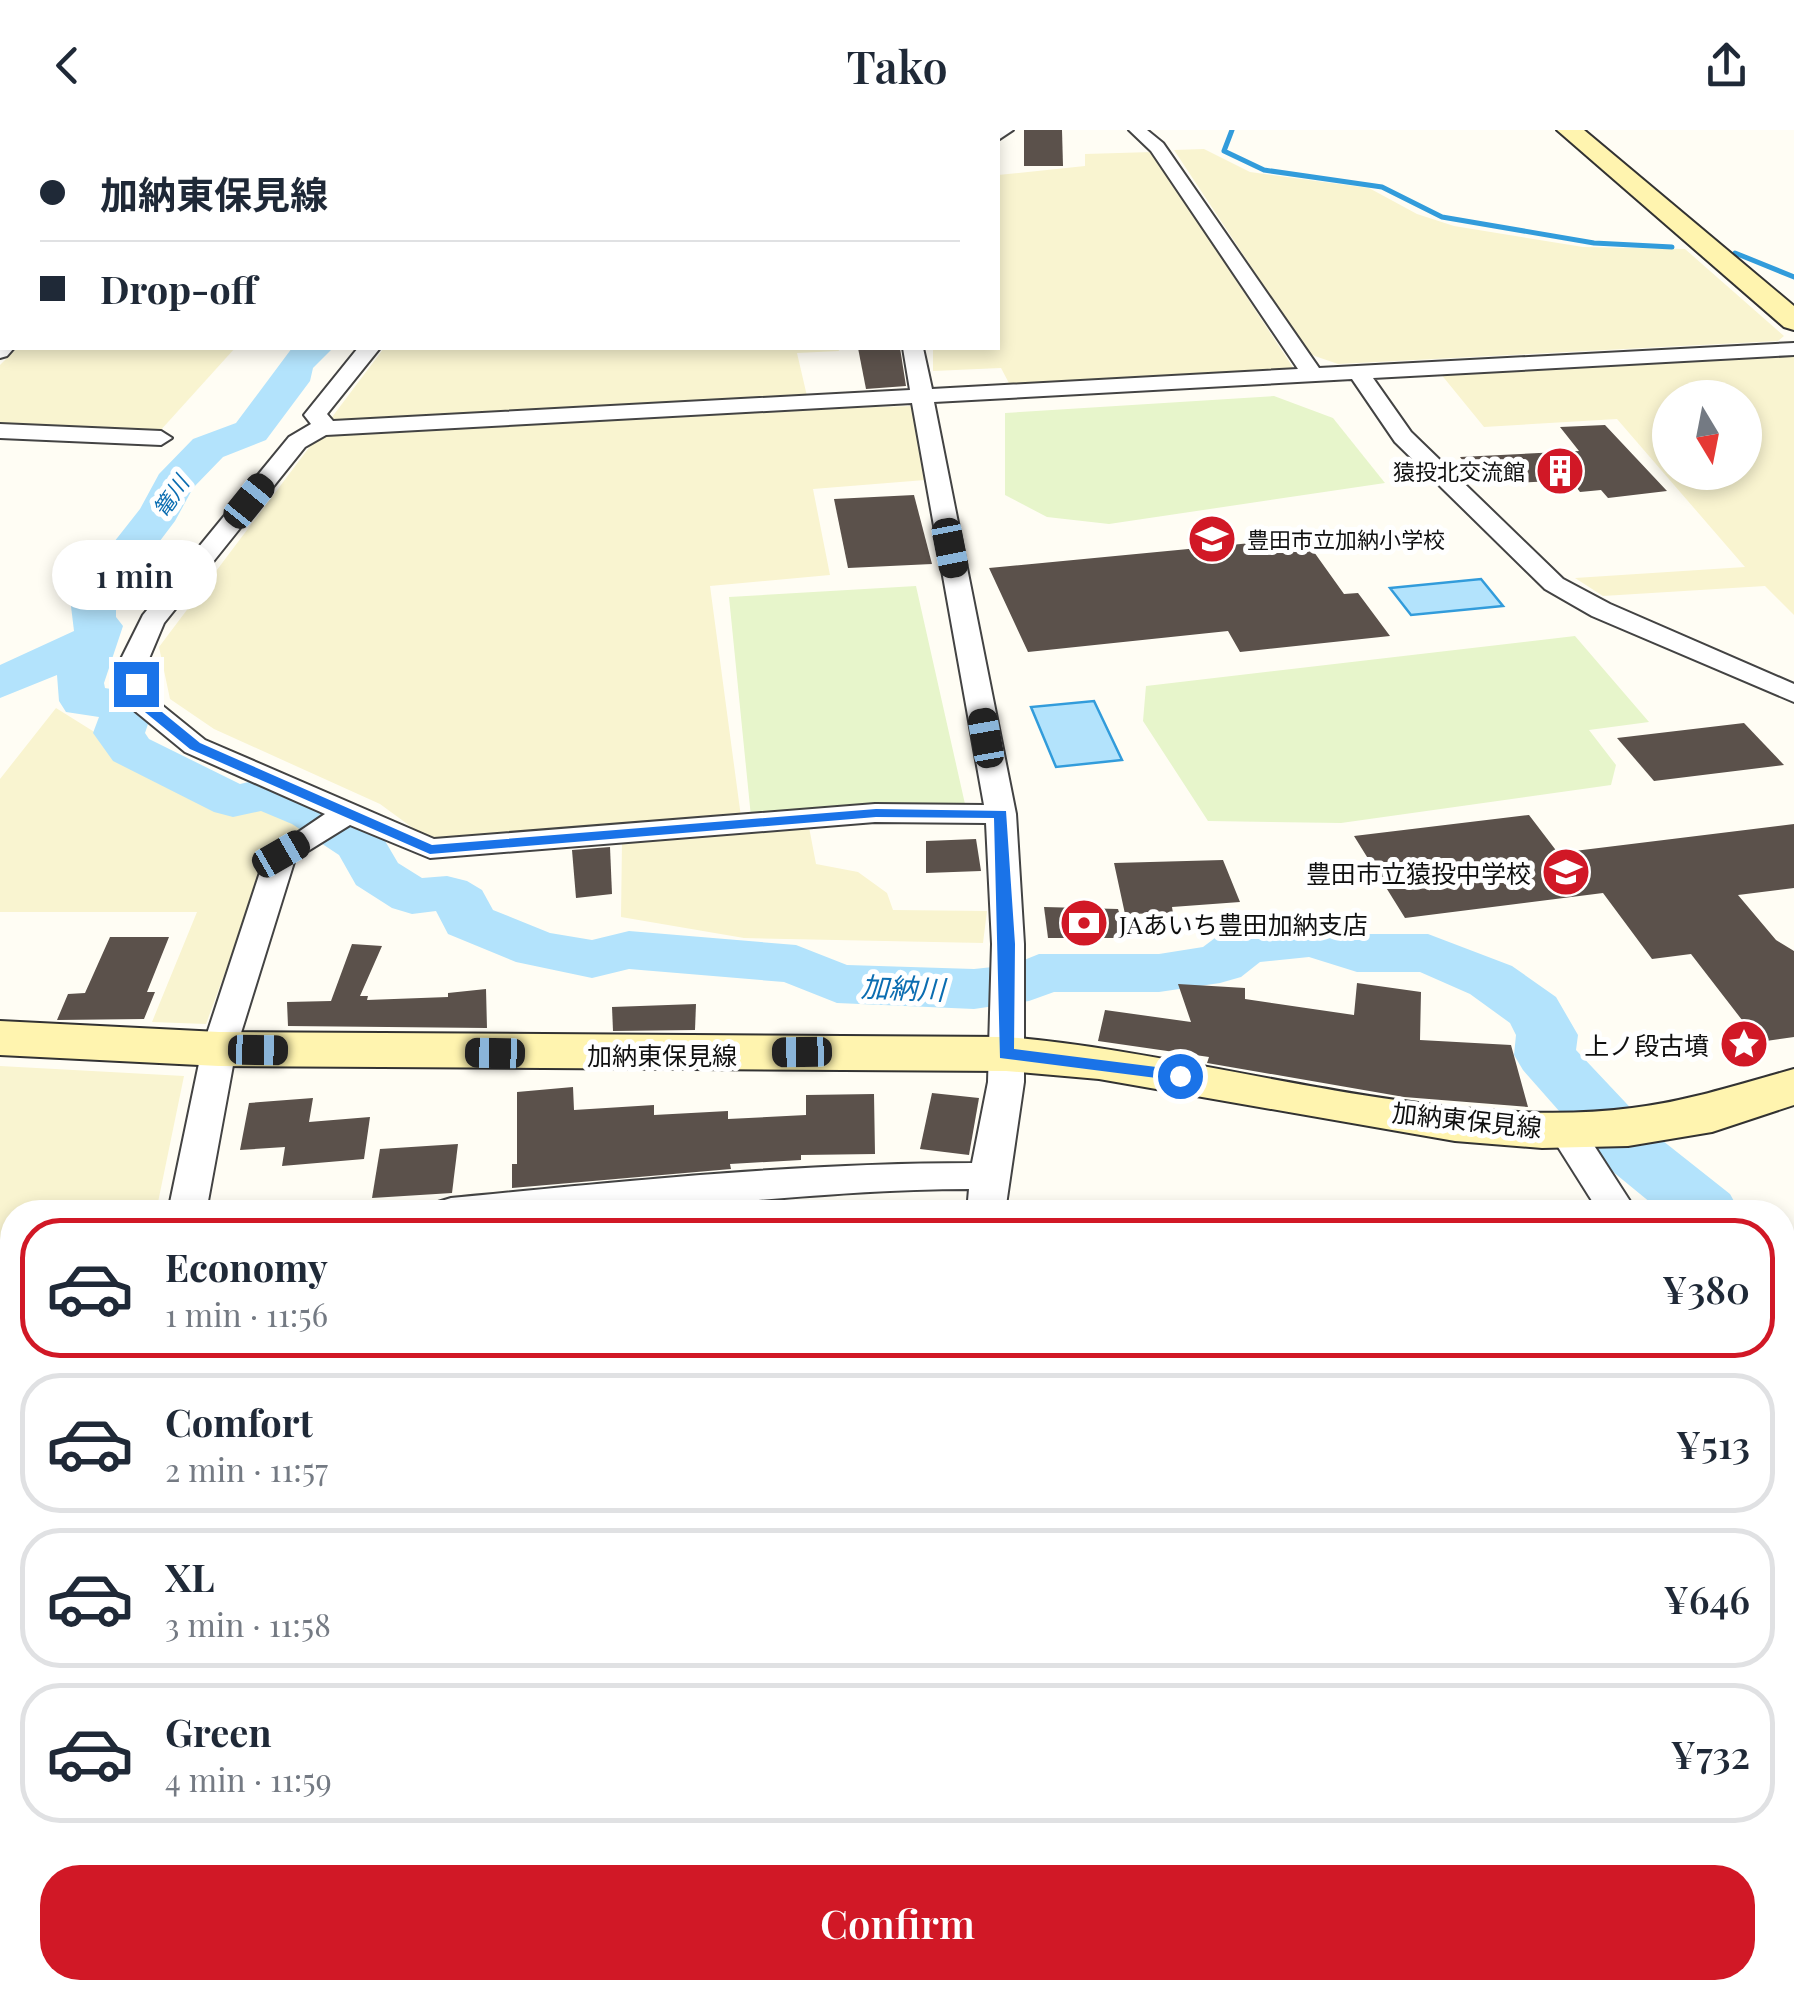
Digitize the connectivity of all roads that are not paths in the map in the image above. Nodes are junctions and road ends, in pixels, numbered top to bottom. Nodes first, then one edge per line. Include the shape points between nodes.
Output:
1 (1137, 130) edge
2 (1569, 130) edge
3 (1794, 321) edge
4 (1794, 349) edge
5 (367, 350) edge
6 (912, 350) edge
7 (1359, 373) junction
8 (1313, 375) junction
9 (922, 396) junction
10 (322, 428) junction
11 (0, 431) edge
12 (162, 438) dead end
13 (1794, 694) edge
14 (1001, 814) junction
15 (344, 817) junction
16 (0, 1038) edge
17 (218, 1049) junction
18 (1006, 1054) junction
19 (1794, 1086) edge
20 (1575, 1128) junction
21 (987, 1194) edge
22 (188, 1200) edge
23 (653, 1200) edge
24 (1612, 1200) edge

1 - 8 street via 1157,147
2 - 3 main road
4 - 7 street
5 - 10 street via 316,416
6 - 9 street
7 - 8 street
7 - 13 street via 1404,437 1554,584
8 - 9 street
9 - 10 street
9 - 14 street
10 - 15 street via 285,456 152,621 134,661 145,705 195,746
11 - 12 street
14 - 15 street via 876,813 430,850
14 - 18 street
15 - 17 street via 281,854
16 - 17 main road, 加納東保見線
17 - 18 main road, 加納東保見線
17 - 22 street
18 - 20 main road, 加納東保見線 via 1108,1063 1439,1119
18 - 21 street
19 - 20 main road, 加納東保見線 via 1730,1108
20 - 24 street
21 - 23 street via 879,1176

